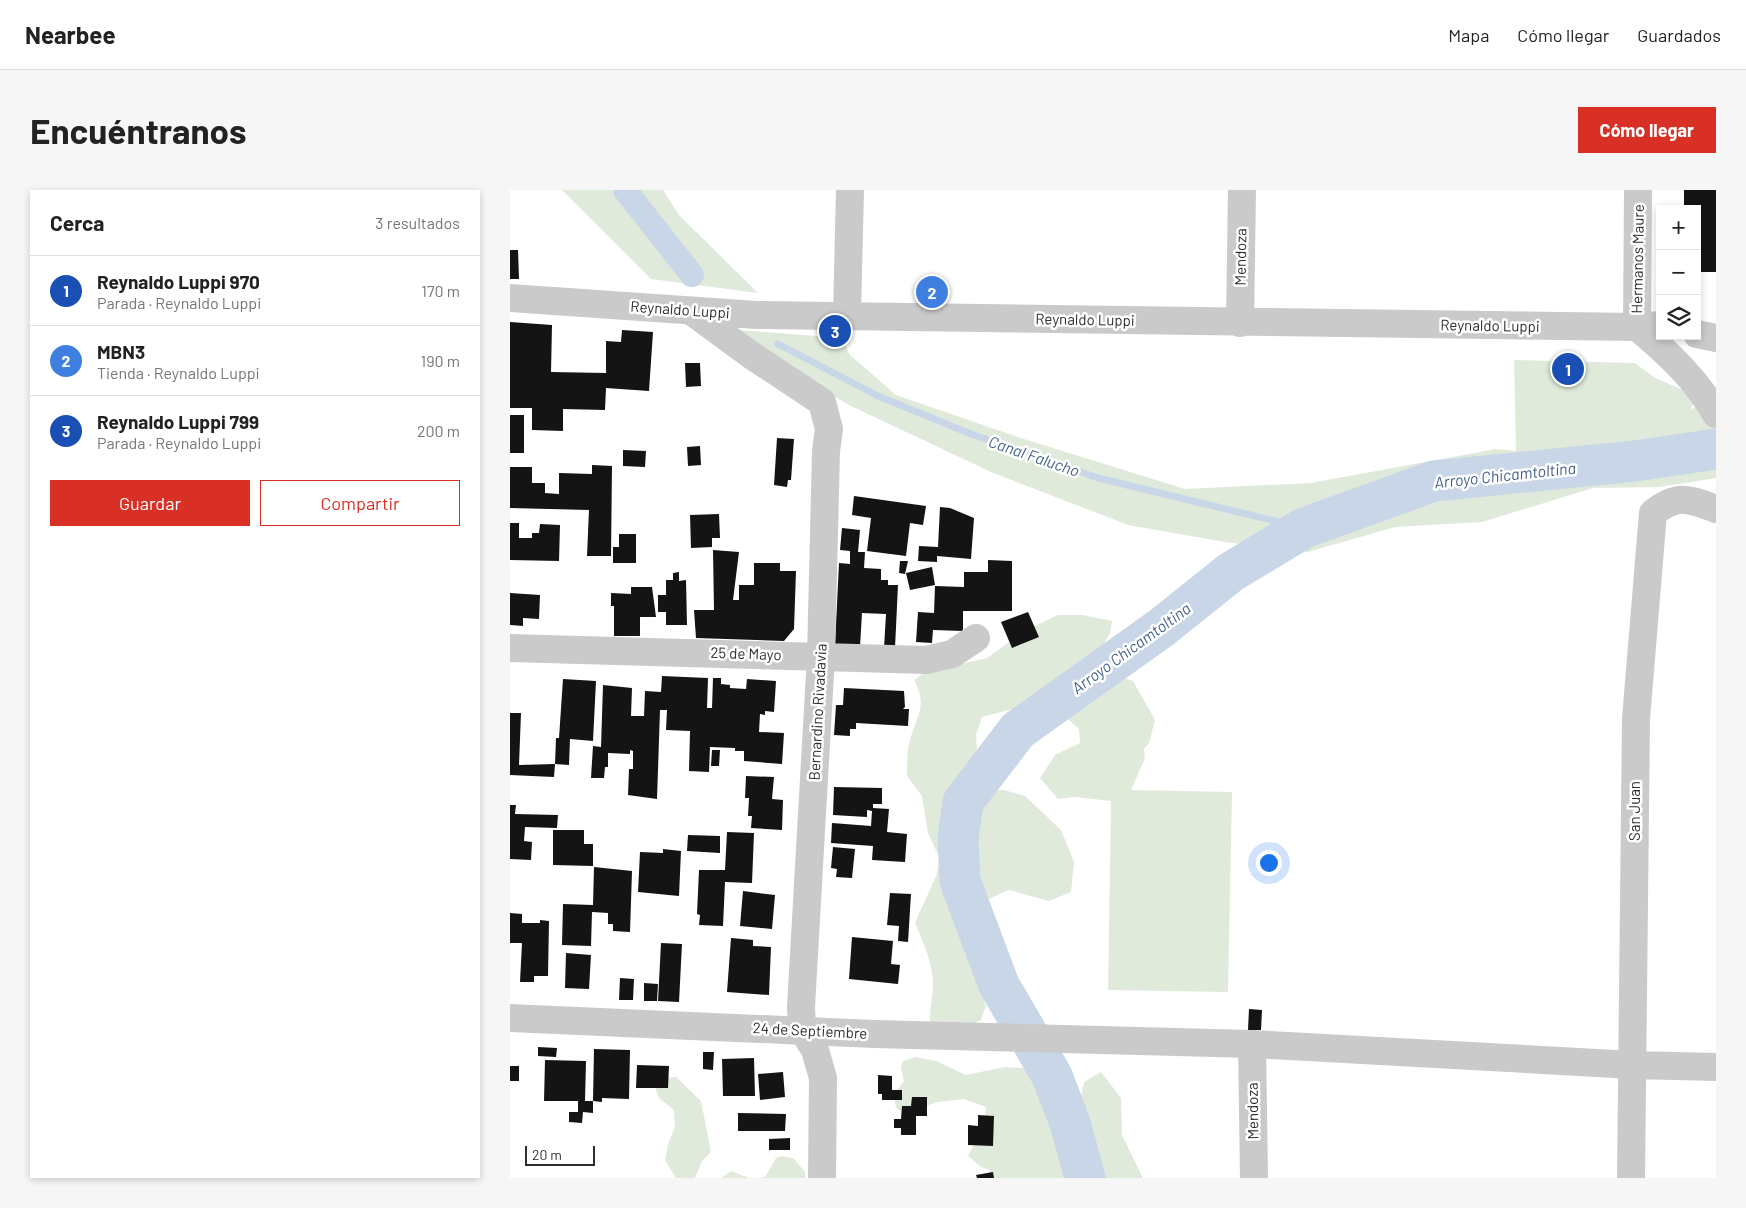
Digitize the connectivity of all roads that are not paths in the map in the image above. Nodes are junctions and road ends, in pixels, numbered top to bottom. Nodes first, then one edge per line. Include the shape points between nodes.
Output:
1 (850, 190) edge
2 (1242, 190) edge
3 (1638, 190) edge
4 (510, 298) edge
5 (691, 310) junction
6 (847, 315) junction
7 (1240, 323) junction
8 (1648, 326) edge
9 (1701, 335) edge
10 (1716, 338) edge
11 (1711, 404) edge
12 (1716, 509) edge
13 (976, 638) dead end
14 (510, 648) edge
15 (821, 656) junction
16 (510, 1018) edge
17 (802, 1029) junction
18 (1252, 1044) junction
19 (1633, 1066) junction
20 (1716, 1067) edge
21 (822, 1178) edge
22 (1254, 1178) edge
23 (1631, 1178) edge

1 - 6 street
2 - 7 street, Mendoza
3 - 8 street, Hermanos Maure
4 - 5 street, Reynaldo Luppi
5 - 6 street, Reynaldo Luppi via 756,315
5 - 15 street, Bernardino Rivadavia via 822,402 829,429
6 - 7 street, Reynaldo Luppi
7 - 8 street, Reynaldo Luppi
8 - 11 street
9 - 10 street
12 - 19 street, San Juan via 1678,499 1667,502 1653,513 1636,719
13 - 15 street, 25 de Mayo via 952,654 926,660
14 - 15 street, 25 de Mayo
15 - 17 street, Bernardino Rivadavia
16 - 17 street, 24 de Septiembre
17 - 18 street, 24 de Septiembre via 936,1036
17 - 21 street, Bernardino Rivadavia via 814,1050 823,1078
18 - 19 street, 24 de Septiembre
18 - 22 street, Mendoza
19 - 20 street, 24 de Septiembre
19 - 23 street, San Juan

